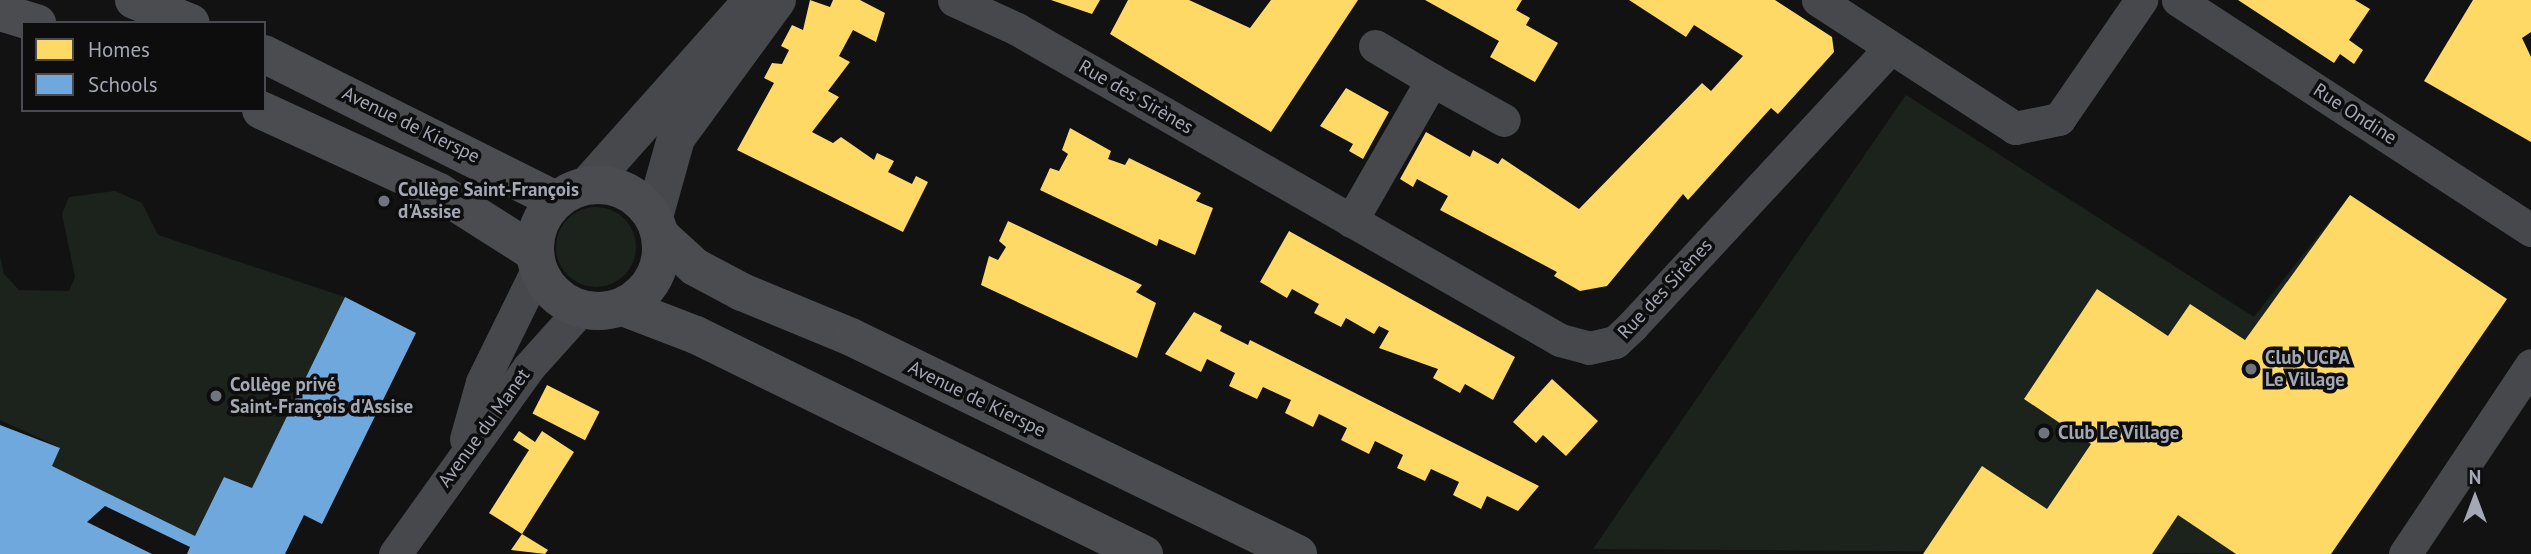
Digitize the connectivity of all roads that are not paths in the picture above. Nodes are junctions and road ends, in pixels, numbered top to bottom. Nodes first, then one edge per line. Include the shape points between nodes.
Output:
1 (134, 0) edge
2 (753, 0) edge
3 (777, 0) edge
4 (954, 0) edge
5 (1818, 0) edge
6 (2141, 0) edge
7 (2178, 0) edge
8 (0, 12) edge
9 (30, 21) edge
10 (186, 21) edge
11 (1375, 46) dead end
12 (1889, 49) junction
13 (266, 55) edge
14 (1432, 80) junction
15 (265, 112) edge
16 (1504, 120) dead end
17 (572, 192) junction
18 (1351, 220) junction
19 (658, 226) junction
20 (2531, 230) edge
21 (536, 260) junction
22 (623, 307) junction
23 (582, 309) junction
24 (2531, 365) edge
25 (460, 461) junction
26 (396, 554) edge
27 (1144, 554) edge
28 (1298, 554) edge
29 (2405, 554) edge

1 - 10 main road
2 - 17 street
3 - 19 street via 676,138
4 - 18 street, Rue des Sirènes via 1017,29
5 - 12 street
6 - 12 street via 2073,104 2059,119 2030,127 2015,128
7 - 20 street, Rue Ondine
8 - 9 main road
11 - 14 street
12 - 18 street, Rue des Sirènes via 1615,342 1589,348 1560,340
13 - 17 main road, Avenue de Kierspe
14 - 16 street
14 - 18 street
15 - 21 main road via 439,192
17 - 19 main road via 605,184
17 - 21 main road via 543,215
19 - 22 main road via 654,278
19 - 28 main road, Avenue de Kierspe via 695,267 742,292 850,337
21 - 23 main road via 548,287
21 - 25 street via 482,382
22 - 23 main road
22 - 27 main road via 696,335
23 - 25 street, Avenue du Manet via 544,346
24 - 29 street
25 - 26 street, Avenue du Manet

